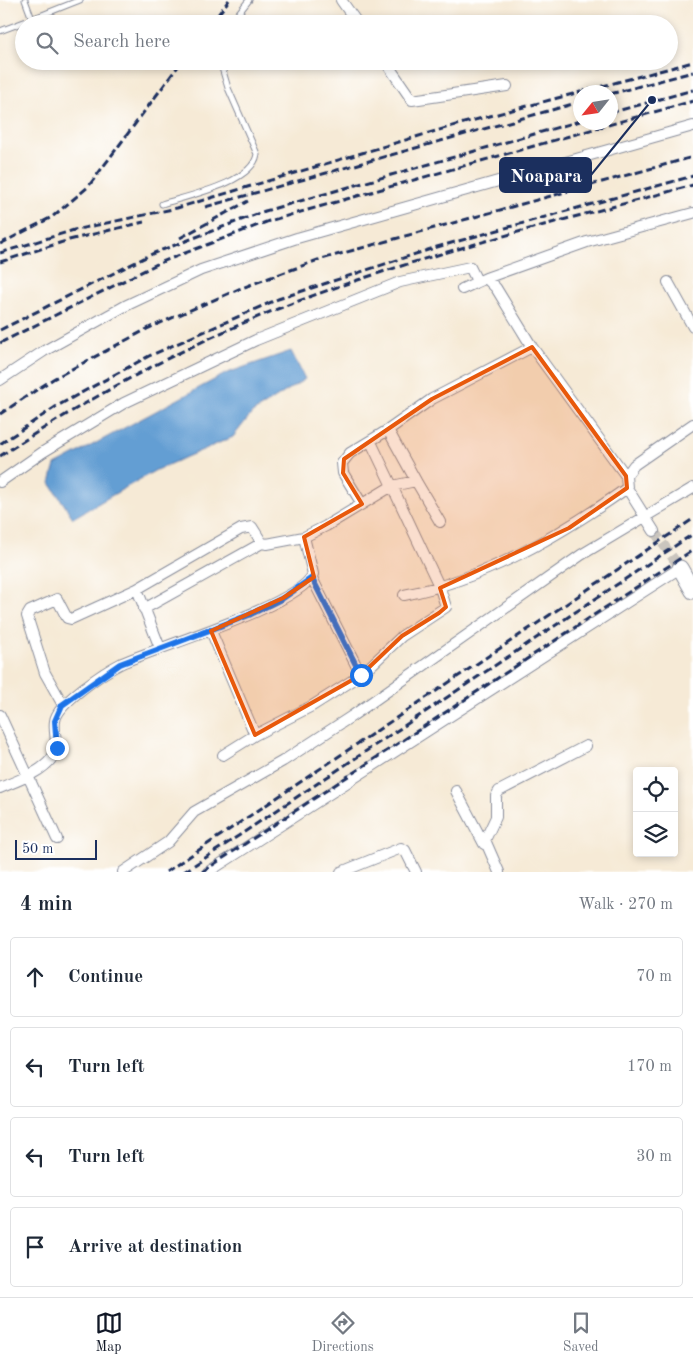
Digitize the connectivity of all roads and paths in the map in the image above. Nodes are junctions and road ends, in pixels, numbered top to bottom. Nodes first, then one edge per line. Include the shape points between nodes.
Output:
1 (25, 0) edge
2 (80, 0) edge
3 (249, 0) edge
4 (342, 0) edge
5 (31, 15) edge
6 (42, 15) edge
7 (237, 15) edge
8 (352, 15) edge
9 (15, 25) edge
10 (0, 30) edge
11 (223, 70) edge
12 (391, 70) edge
13 (507, 86) dead end
14 (693, 126) edge
15 (162, 204) dead end
16 (693, 213) edge
17 (481, 279) junction
18 (668, 282) dead end
19 (462, 289) dead end
20 (693, 327) edge
21 (532, 347) junction
22 (0, 380) edge
23 (693, 424) edge
24 (388, 430) junction
25 (370, 442) junction
26 (626, 476) junction
27 (416, 481) junction
28 (0, 482) edge
29 (392, 486) junction
30 (627, 488) junction
31 (693, 488) edge
32 (362, 504) junction
33 (644, 518) junction
34 (440, 522) dead end
35 (654, 531) tunnel mouth
36 (304, 537) junction
37 (262, 543) junction
38 (680, 568) joint
39 (312, 578) junction
40 (440, 588) junction
41 (137, 589) junction
42 (693, 591) edge
43 (404, 595) dead end
44 (144, 609) junction
45 (211, 631) junction
46 (160, 648) junction
47 (361, 675) junction
48 (62, 705) junction
49 (0, 715) edge
50 (255, 735) junction
51 (586, 746) dead end
52 (223, 754) dead end
53 (27, 776) junction
54 (0, 788) edge
55 (456, 791) dead end
56 (57, 839) dead end
57 (486, 847) junction
58 (123, 872) edge
59 (208, 872) edge
60 (341, 872) edge
61 (416, 872) edge
62 (499, 872) edge

1 - 5 lane
2 - 6 lane
3 - 7 lane
4 - 8 street
9 - 10 lane
11 - 15 lane via 257,154 256,161 252,167 224,184
12 - 13 street via 412,100
14 - 22 street via 297,238 201,270 125,306 44,351
16 - 17 street via 587,242
17 - 19 street
17 - 21 street via 496,288
17 - 28 street via 470,267 400,282 256,340 124,403
18 - 20 street
21 - 24 street via 432,400
21 - 26 street
23 - 26 street via 634,465
24 - 25 street
24 - 27 street
25 - 29 street
25 - 32 street via 342,463 343,473
26 - 30 street
27 - 29 street
27 - 34 street
29 - 32 street
29 - 40 street
30 - 33 street
30 - 40 street via 550,539
31 - 33 street
32 - 36 street
33 - 35 street
33 - 58 street via 582,555 352,716 283,761 194,812 168,842
36 - 37 street
36 - 39 street
37 - 41 street via 252,527 241,529
37 - 44 street
38 - 42 street
38 - 59 street
39 - 45 street via 275,602
39 - 47 street
40 - 43 street
40 - 47 street via 446,607 402,636
41 - 44 street
41 - 48 street via 71,618 57,598 30,611 27,616 45,673
44 - 46 street
45 - 46 street
45 - 50 street
46 - 48 street via 120,664
47 - 50 street via 312,706
48 - 53 street via 55,721 57,748 48,764
49 - 53 street
50 - 52 street
51 - 57 street via 499,791 496,816 486,835
53 - 54 street
53 - 56 street
55 - 57 street
57 - 62 street
60 - 61 street via 401,848

